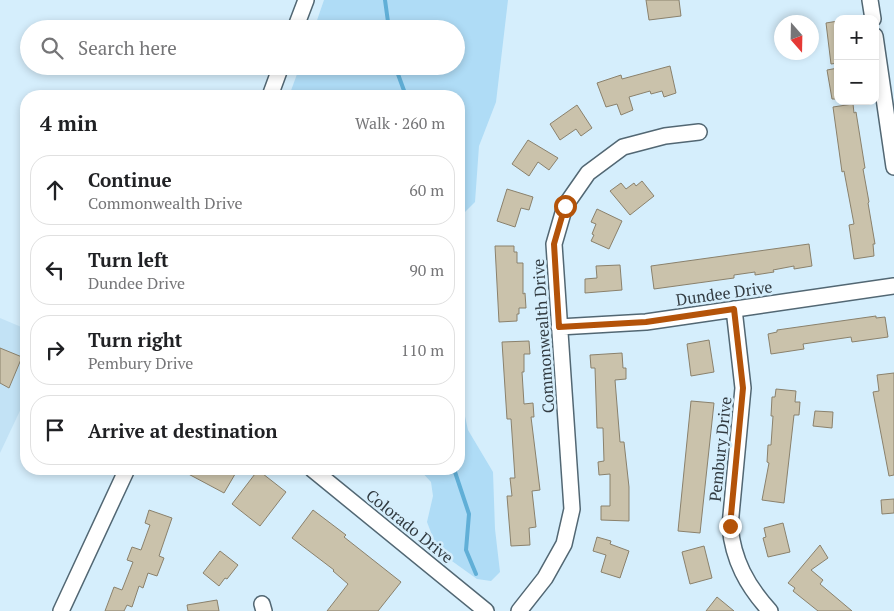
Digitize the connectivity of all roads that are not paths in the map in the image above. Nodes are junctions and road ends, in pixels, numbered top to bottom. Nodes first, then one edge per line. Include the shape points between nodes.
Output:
1 (306, 0) edge
2 (870, 0) edge
3 (872, 15) edge
4 (298, 20) edge
5 (878, 60) edge
6 (278, 75) edge
7 (272, 90) edge
8 (699, 132) dead end
9 (894, 167) edge
10 (894, 286) edge
11 (734, 309) junction
12 (559, 327) junction
13 (124, 475) edge
14 (319, 475) edge
15 (61, 611) edge
16 (486, 611) edge
17 (519, 611) edge
18 (770, 611) edge

1 - 4 street
2 - 3 street
5 - 9 street
6 - 7 street
8 - 12 street, Commonwealth Drive via 665,136 623,147 588,173 565,206 554,244
10 - 11 street, Dundee Drive
11 - 12 street, Dundee Drive via 646,322
11 - 18 street, Pembury Drive via 743,388 731,538 747,583
12 - 17 street, Commonwealth Drive via 572,509 564,544 546,578
13 - 15 street
14 - 16 street, Colorado Drive

